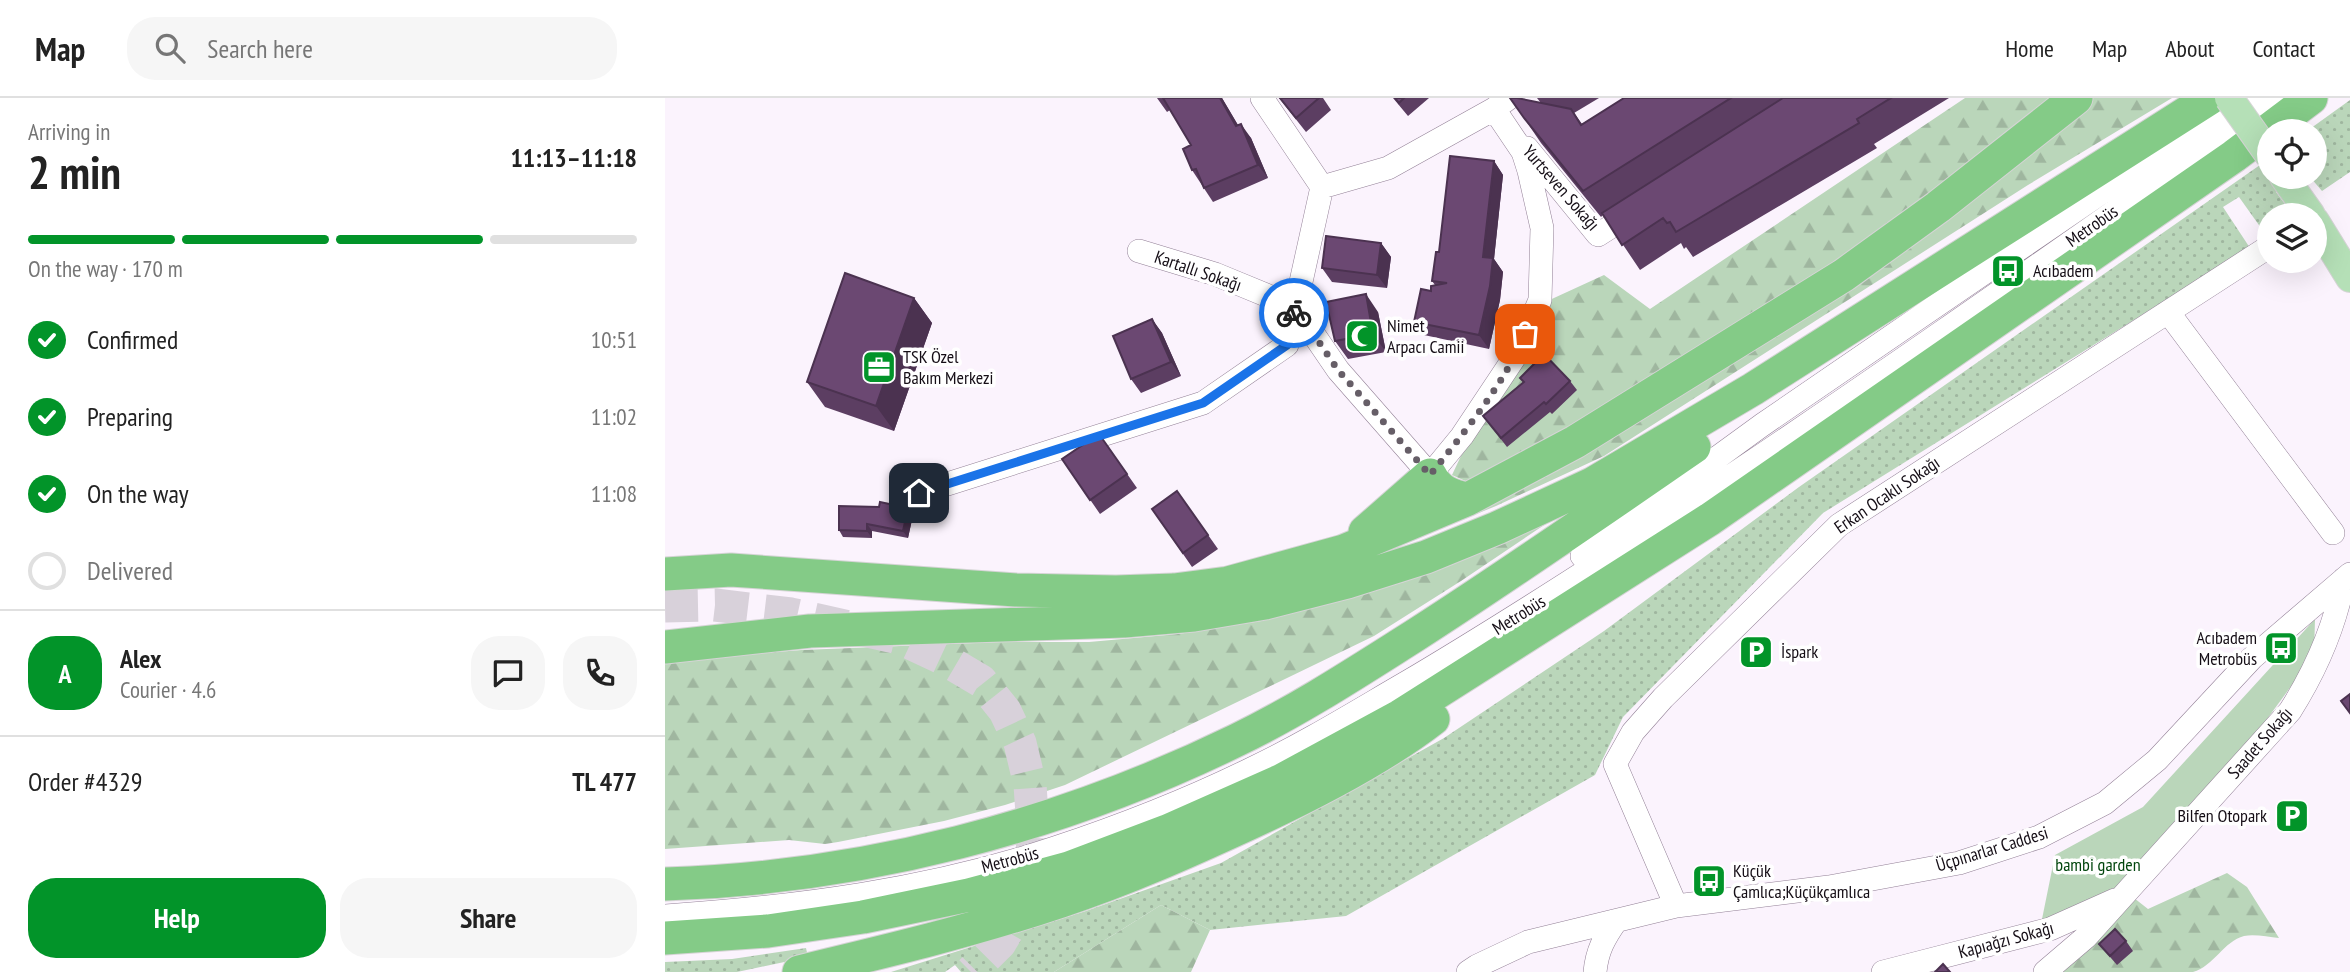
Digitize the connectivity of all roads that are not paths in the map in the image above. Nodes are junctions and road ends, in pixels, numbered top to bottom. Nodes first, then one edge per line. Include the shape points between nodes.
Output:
1 (1262, 98) edge
2 (2076, 98) edge
3 (2210, 98) edge
4 (2229, 98) edge
5 (2244, 98) edge
6 (2276, 98) edge
7 (2311, 98) edge
8 (1496, 102) edge
9 (2257, 138) edge
10 (1322, 187) junction
11 (1655, 199) edge
12 (2028, 213) junction
13 (2327, 239) edge
14 (1139, 251) dead end
15 (2257, 254) edge
16 (2347, 267) edge
17 (1295, 307) junction
18 (2168, 312) junction
19 (1430, 475) junction
20 (919, 493) dead end
21 (1468, 499) junction
22 (2333, 533) dead end
23 (1344, 551) junction
24 (665, 574) edge
25 (2347, 577) edge
26 (1577, 605) junction
27 (665, 647) edge
28 (665, 884) edge
29 (2124, 895) junction
30 (665, 905) edge
31 (1676, 906) junction
32 (665, 916) edge
33 (1616, 921) junction
34 (665, 938) edge
35 (799, 972) edge
36 (1468, 972) edge
37 (1595, 972) edge
38 (1883, 972) edge
39 (2045, 972) edge

1 - 10 street
2 - 21 highway via 1844,275 1575,442
3 - 12 highway
4 - 9 main road, bridge
5 - 30 street, Metrobüs via 1785,410 1559,572 1411,666 1248,757 1150,800 999,853 908,876 806,892
6 - 32 street, Metrobüs via 1776,446 1578,577 1338,723 1249,770 1053,849 924,883 833,900
7 - 26 highway via 1710,519
8 - 10 street via 1388,168
8 - 11 street, Yurtseven Sokağı via 1598,235
8 - 19 street via 1523,152 1542,228 1540,300 1518,352
10 - 17 street
12 - 27 highway via 1753,389 1592,484 1497,528 1347,582 1265,603 1183,616 810,631
12 - 28 highway via 1510,574 1330,688 1238,739 1054,816 956,843 865,863 773,876
13 - 16 main road
14 - 17 street, Kartallı Sokağı via 1215,274
15 - 18 street, Erkan Ocaklı Sokağı
17 - 19 street via 1338,370
17 - 20 street via 1287,345 1203,403
18 - 22 street
18 - 31 street, Erkan Ocaklı Sokağı via 1839,525 1633,732 1615,764
19 - 21 highway via 1436,487
19 - 23 highway
21 - 23 highway
23 - 24 highway via 1229,583 1127,592 1016,590 731,570
25 - 29 street, Saadet Sokağı via 2323,649 2290,711
25 - 31 street, Üçpınarlar Caddesi via 2252,657 2157,760 2105,803 2039,838 1958,863 1829,887
26 - 34 highway via 1400,716 1282,780 1069,868 863,917 768,931
26 - 35 highway via 1412,736 1300,800 1188,852 1063,901 944,937
29 - 38 street, Kapıağzı Sokağı via 2050,929
29 - 39 street, Saadet Sokağı via 2086,937
31 - 33 street, Üçpınarlar Caddesi
33 - 36 street, Üçpınarlar Caddesi via 1528,942
33 - 37 street via 1597,954

